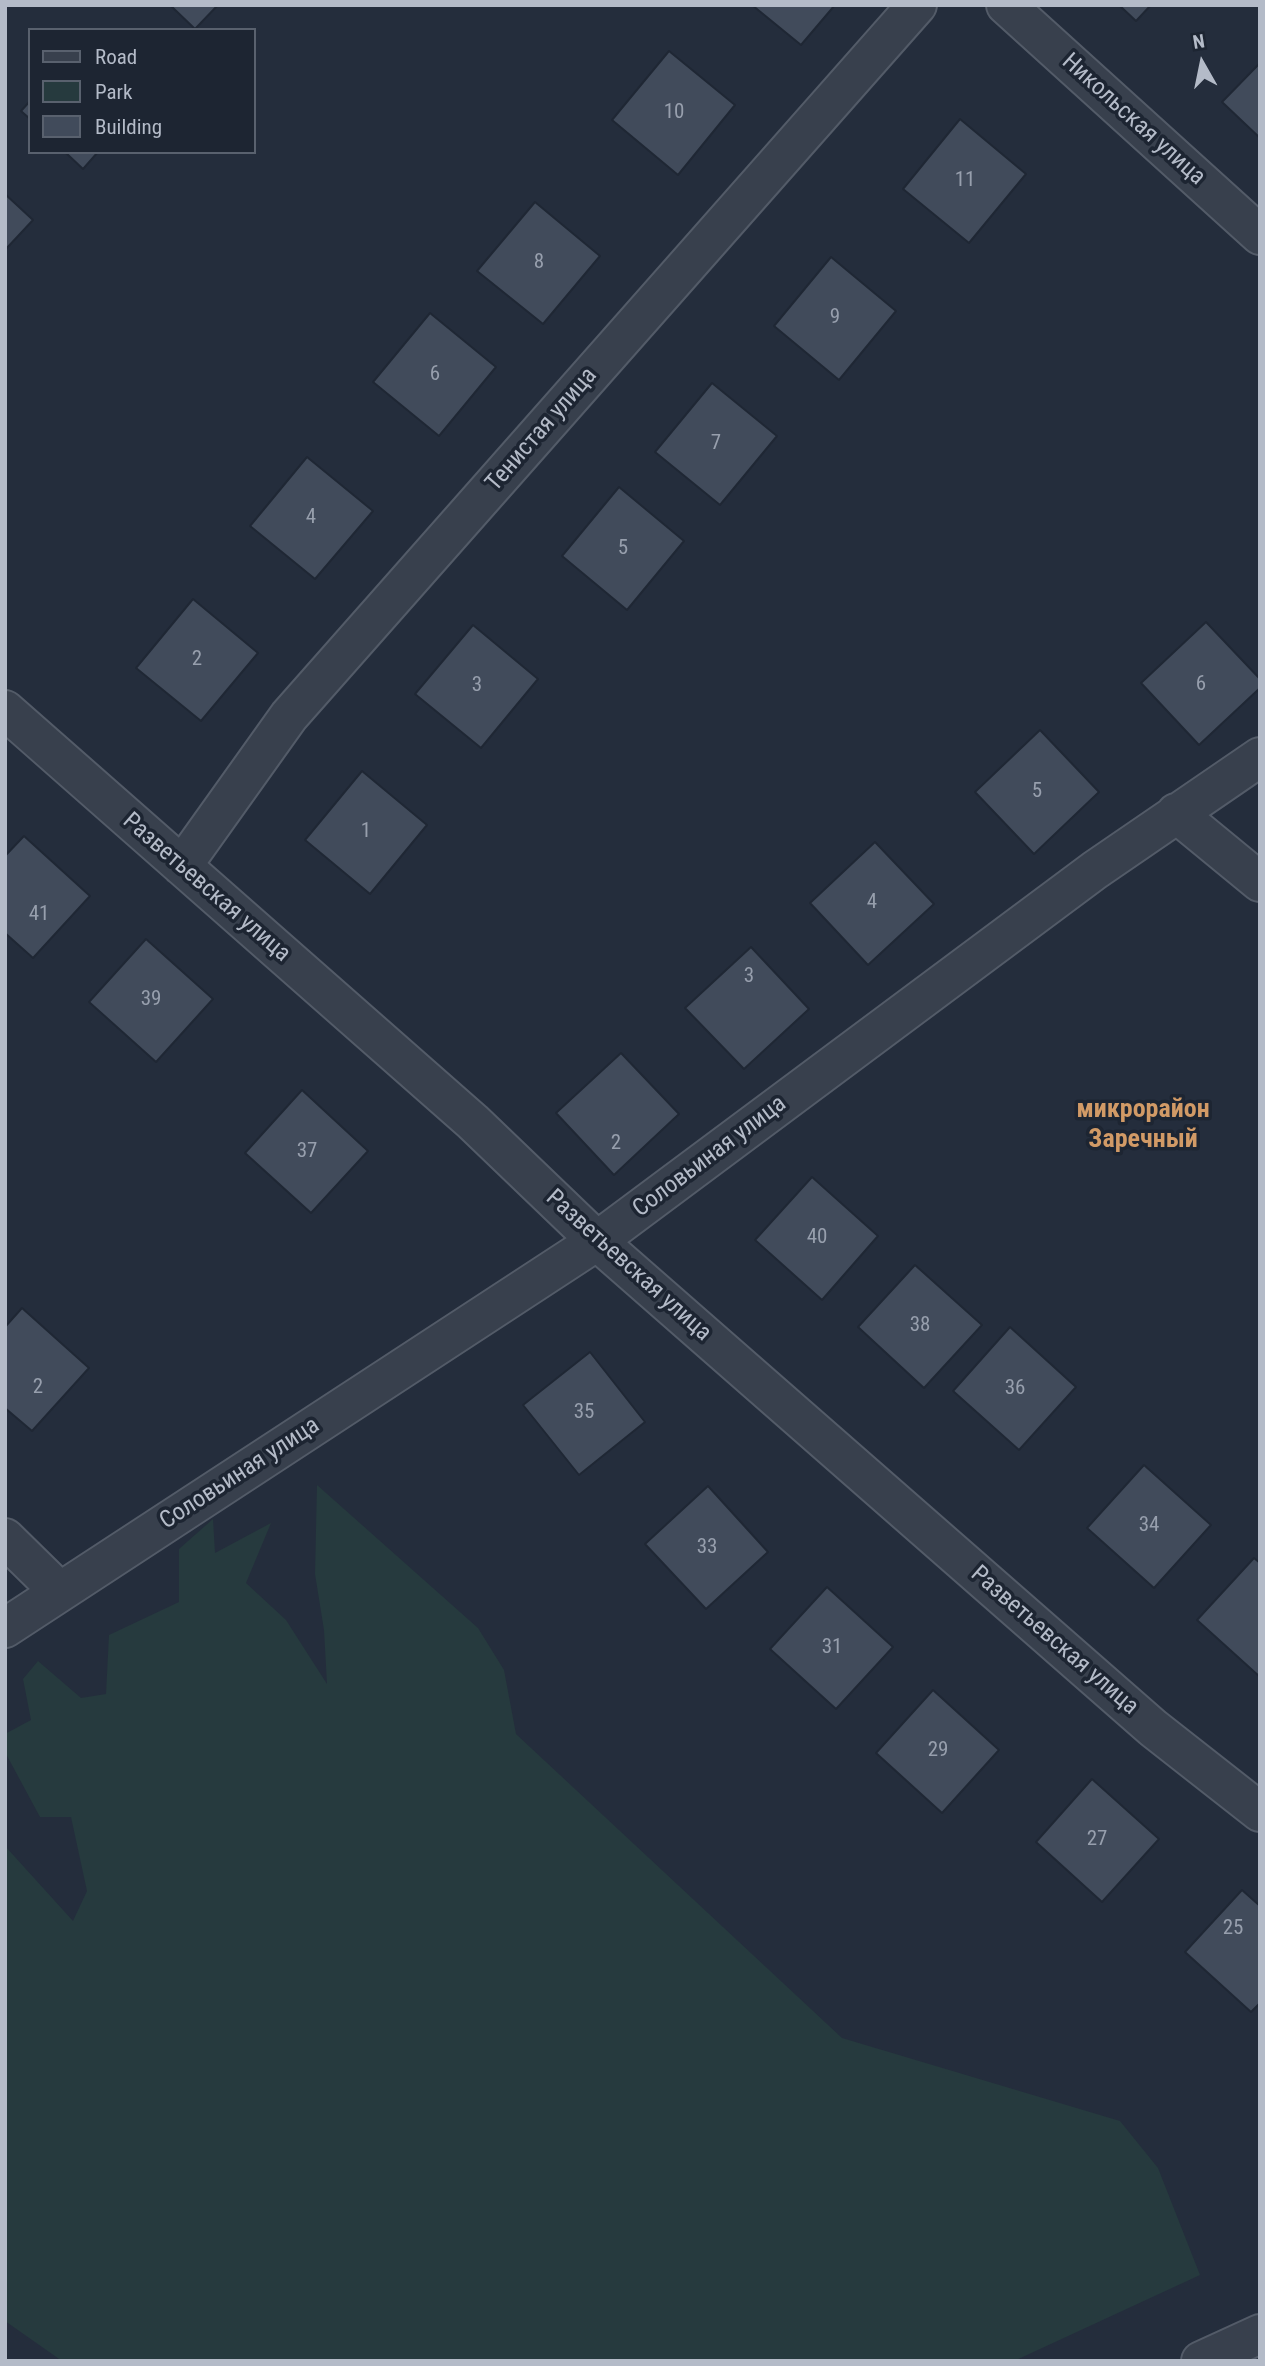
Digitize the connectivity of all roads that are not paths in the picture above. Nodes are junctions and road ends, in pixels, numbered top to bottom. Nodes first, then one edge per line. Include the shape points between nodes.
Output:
1 (917, 5) edge
2 (1006, 5) edge
3 (1260, 235) edge
4 (5, 710) edge
5 (1260, 757) edge
6 (1176, 813) junction
7 (182, 866) junction
8 (1260, 882) edge
9 (597, 1241) junction
10 (5, 1538) edge
11 (60, 1592) junction
12 (5, 1628) edge
13 (1260, 1812) edge
14 (1260, 2334) edge
15 (1201, 2361) edge

1 - 7 street, Тенистая улица via 289,716
2 - 3 street, Никольская улица
4 - 7 street, Разветьевская улица
5 - 6 street, Соловьиная улица
6 - 8 street
6 - 9 street, Соловьиная улица
7 - 9 street, Разветьевская улица via 473,1122
9 - 11 street, Соловьиная улица
9 - 13 street, Разветьевская улица via 1153,1728
10 - 11 street
11 - 12 street, Соловьиная улица
14 - 15 street

